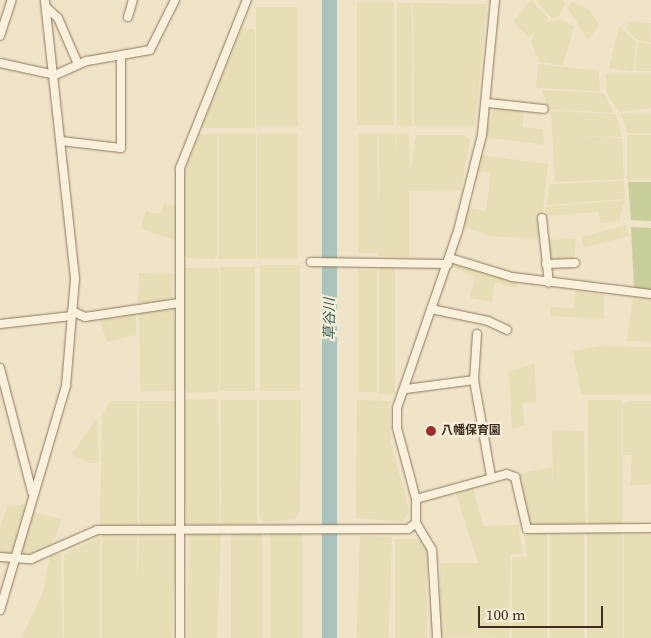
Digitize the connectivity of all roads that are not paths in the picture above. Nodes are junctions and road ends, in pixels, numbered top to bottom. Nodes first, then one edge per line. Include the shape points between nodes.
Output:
1 (12, 0) edge
2 (133, 0) edge
3 (175, 0) edge
4 (247, 0) edge
5 (495, 0) edge
6 (46, 3) edge
7 (128, 17) dead end
8 (0, 36) edge
9 (121, 56) junction
10 (0, 63) edge
11 (78, 64) junction
12 (56, 75) junction
13 (487, 103) junction
14 (544, 109) dead end
15 (61, 141) junction
16 (542, 218) dead end
17 (449, 261) junction
18 (311, 262) dead end
19 (575, 263) dead end
20 (546, 264) junction
21 (549, 283) junction
22 (651, 294) edge
23 (179, 303) junction
24 (430, 309) junction
25 (72, 313) junction
26 (0, 324) edge
27 (507, 330) dead end
28 (477, 334) dead end
29 (0, 368) edge
30 (474, 380) junction
31 (406, 389) junction
32 (490, 476) junction
33 (32, 492) junction
34 (416, 499) junction
35 (416, 523) junction
36 (651, 528) edge
37 (180, 530) junction
38 (0, 557) edge
39 (14, 561) junction
40 (0, 610) edge
41 (180, 638) edge
42 (437, 638) edge

1 - 8 street
2 - 7 street
3 - 9 street via 150,50
4 - 23 street via 180,168
5 - 13 street
6 - 11 street via 58,18
6 - 12 street
9 - 11 street
9 - 15 street via 121,148
10 - 12 street
11 - 12 street
12 - 15 street
13 - 14 street
13 - 17 street
15 - 25 street via 75,278
16 - 20 street
17 - 18 street
17 - 21 street
17 - 24 street
19 - 20 street
20 - 21 street
21 - 22 street
23 - 25 street via 85,317
23 - 37 street
24 - 27 street via 488,321
24 - 31 street
25 - 26 street
25 - 33 street via 66,386
28 - 30 street via 472,345
29 - 33 street
30 - 31 street
30 - 32 street
31 - 34 street via 397,408 397,428
32 - 34 street
32 - 36 street via 515,477 527,529
33 - 39 street
34 - 35 street
35 - 37 street via 408,528
35 - 42 street via 432,550
37 - 39 street via 97,530 50,554
37 - 41 street
38 - 39 street
39 - 40 street

